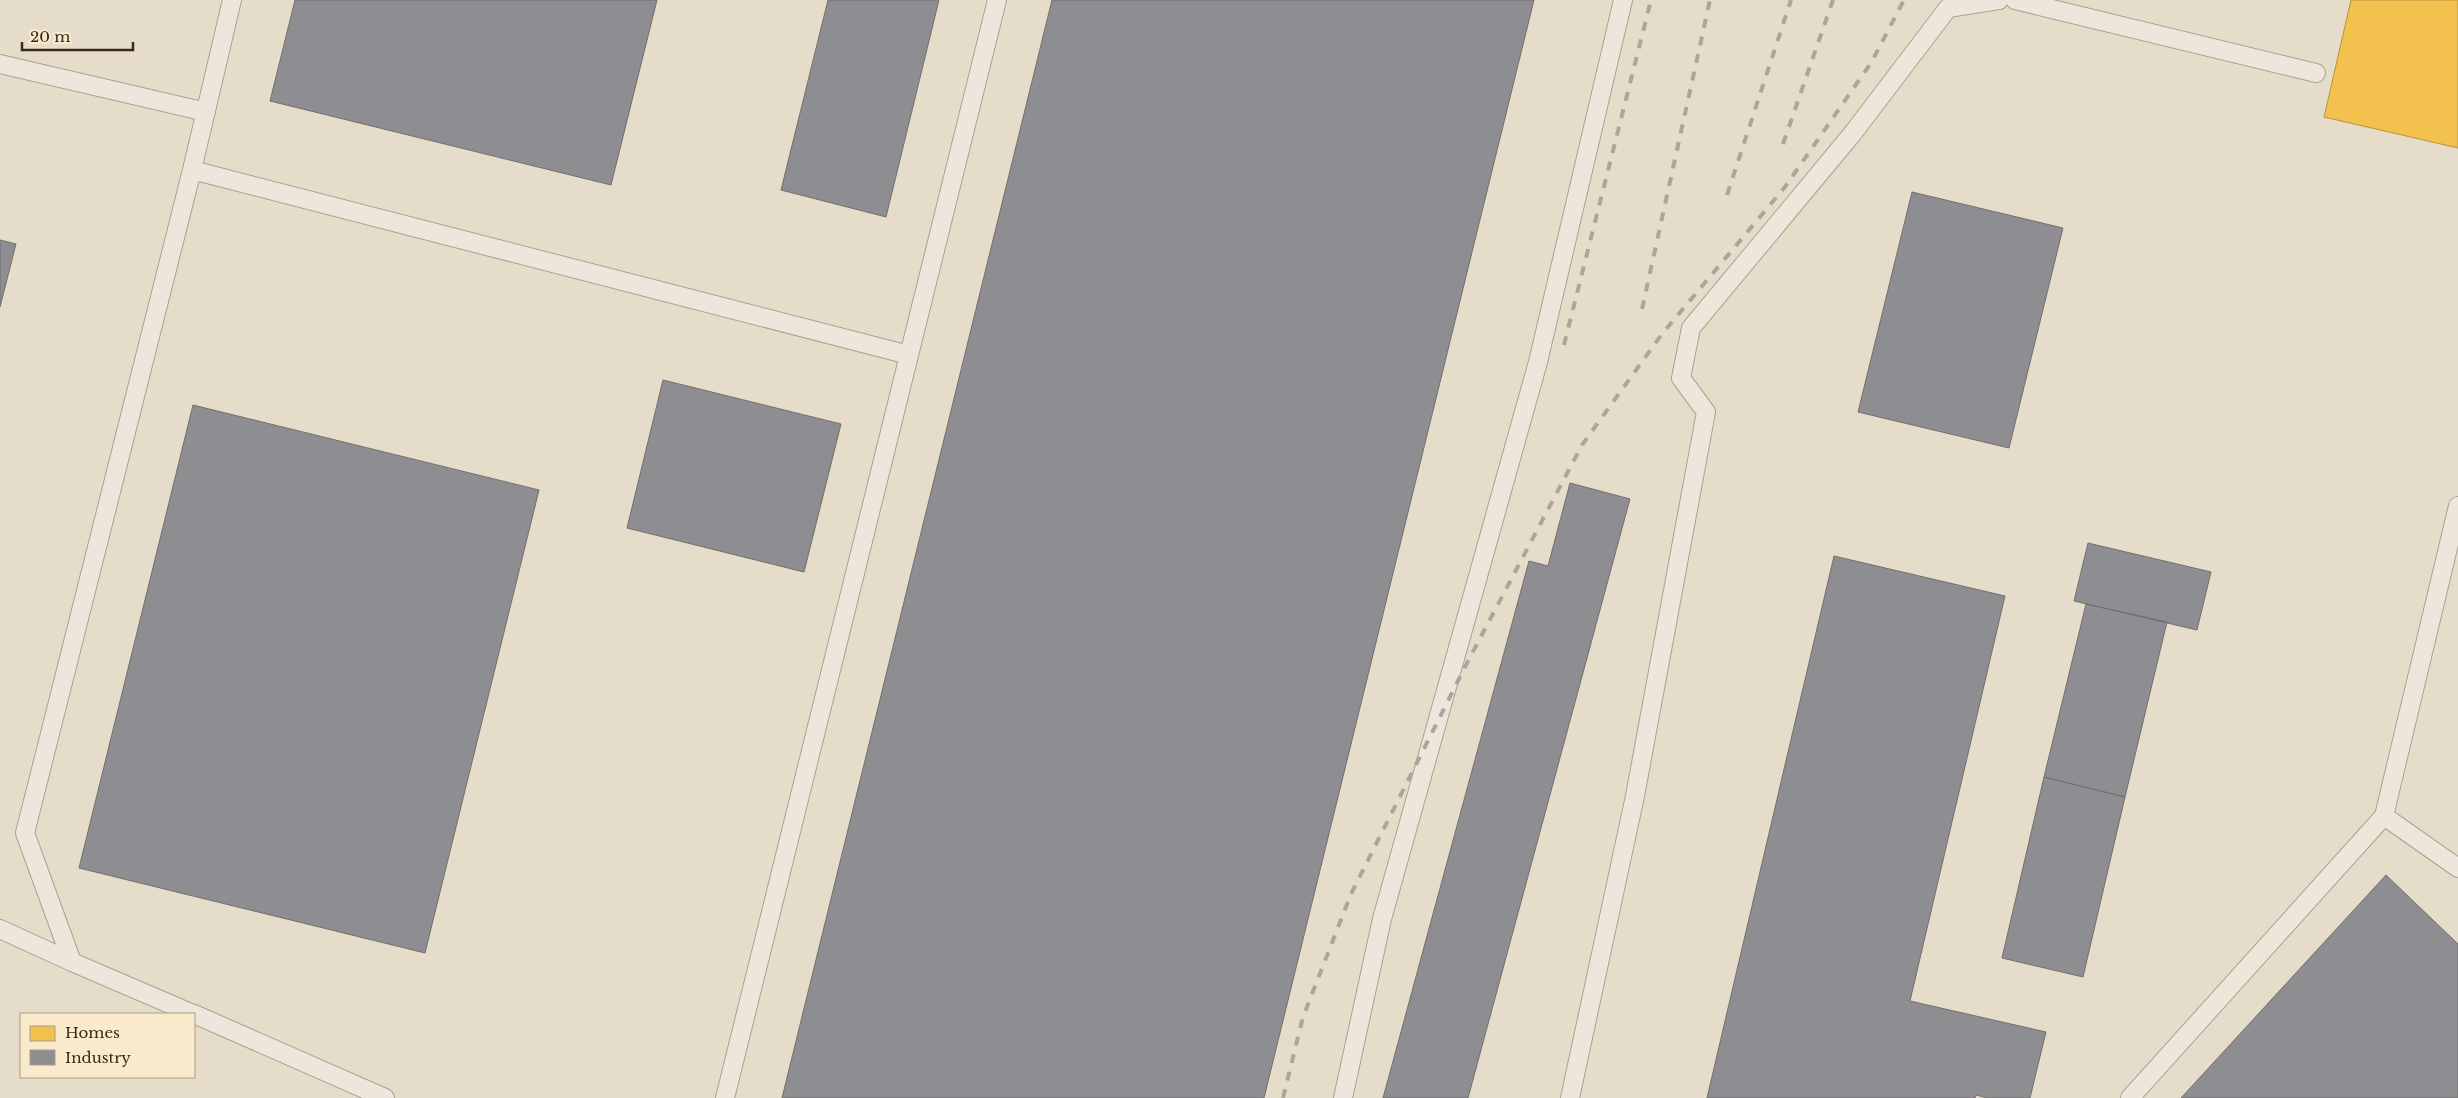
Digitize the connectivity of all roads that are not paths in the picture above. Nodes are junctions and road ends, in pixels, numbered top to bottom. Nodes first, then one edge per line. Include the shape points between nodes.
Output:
1 (232, 0) edge
2 (998, 0) edge
3 (1623, 0) edge
4 (1999, 0) edge
5 (2015, 0) edge
6 (0, 64) edge
7 (2316, 73) dead end
8 (206, 112) junction
9 (192, 170) junction
10 (909, 355) junction
11 (2458, 506) edge
12 (2384, 816) junction
13 (2458, 868) edge
14 (0, 930) edge
15 (72, 962) junction
16 (192, 1013) edge
17 (195, 1014) edge
18 (385, 1098) edge
19 (725, 1098) edge
20 (1343, 1098) edge
21 (1570, 1098) edge
22 (2130, 1098) edge

1 - 8 lane
2 - 10 lane
3 - 20 lane via 1538,362 1382,919
4 - 21 lane via 1948,8 1853,133 1691,328 1681,378 1706,412 1635,796
5 - 7 lane
6 - 8 lane
8 - 9 lane
9 - 10 lane
9 - 15 lane via 25,833
10 - 19 lane
11 - 12 lane
12 - 13 lane
12 - 22 lane
14 - 15 lane
15 - 16 lane
17 - 18 lane

